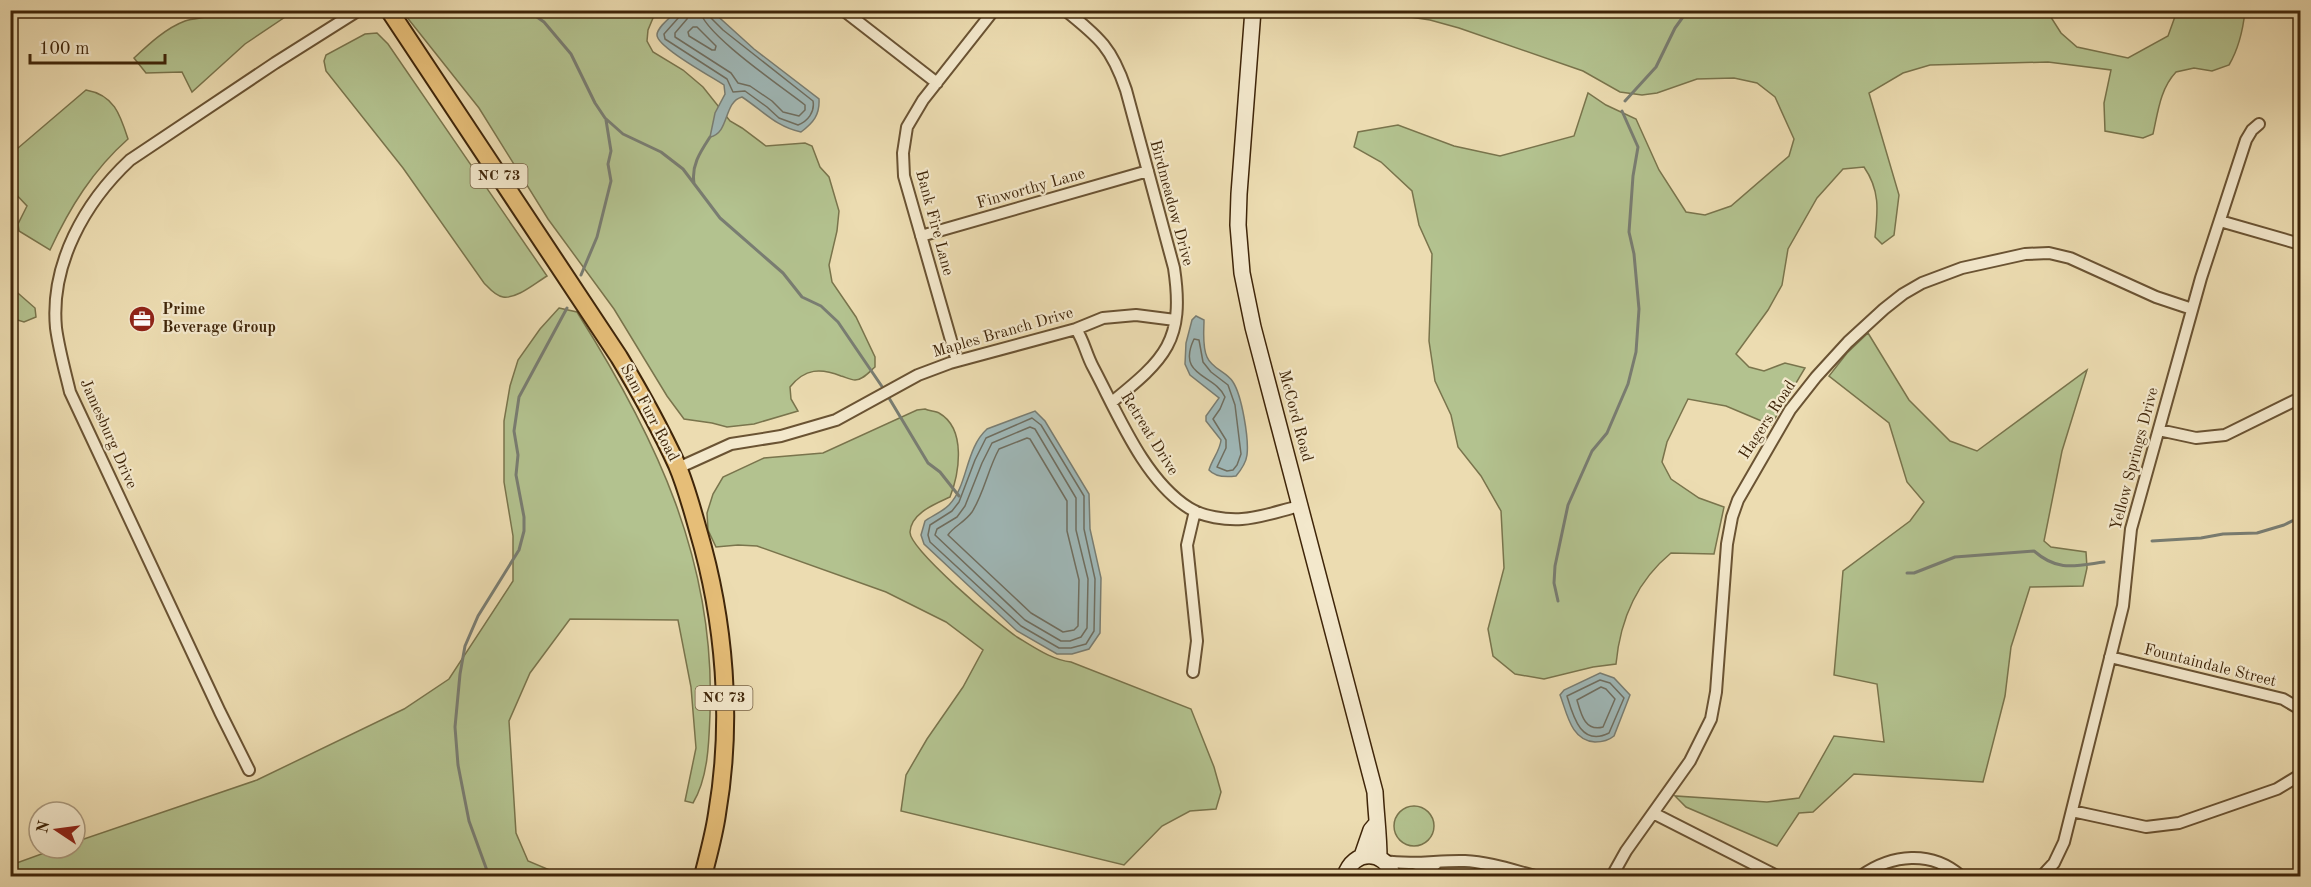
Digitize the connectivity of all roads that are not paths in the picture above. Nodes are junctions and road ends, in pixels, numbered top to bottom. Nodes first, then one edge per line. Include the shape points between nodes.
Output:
1 (358, 10) edge
2 (389, 10) edge
3 (843, 10) edge
4 (994, 10) edge
5 (1065, 10) edge
6 (1253, 10) edge
7 (938, 83) junction
8 (2259, 124) dead end
9 (1148, 171) junction
10 (2220, 221) junction
11 (921, 236) junction
12 (2301, 244) edge
13 (2192, 309) junction
14 (1175, 320) junction
15 (1076, 329) junction
16 (957, 361) junction
17 (2301, 398) edge
18 (1112, 402) junction
19 (2159, 430) junction
20 (678, 468) junction
21 (1300, 506) junction
22 (1195, 511) junction
23 (2110, 657) junction
24 (1193, 672) dead end
25 (2301, 708) edge
26 (249, 771) dead end
27 (2301, 775) edge
28 (2072, 811) junction
29 (1653, 813) junction
30 (1377, 823) junction
31 (1362, 856) junction
32 (1382, 860) junction
33 (1437, 863) junction
34 (703, 876) edge
35 (1345, 876) edge
36 (1393, 876) edge
37 (1408, 876) edge
38 (1535, 876) edge
39 (1612, 876) edge
40 (1777, 876) edge
41 (1861, 876) edge
42 (1960, 876) edge
43 (2042, 876) edge

1 - 26 street, Jamesburg Drive via 130,160 111,178 84,215 58,290 56,326 70,392
2 - 20 main road, Sam Furr Road / NC 73 via 619,357
3 - 7 street
4 - 7 street, Bank Fire Lane
5 - 9 street, Birdmeadow Drive via 1094,33 1117,63
6 - 21 street, McCord Road via 1239,194 1239,245 1253,327
7 - 11 street, Bank Fire Lane via 907,127 903,153 904,176
8 - 10 street, Yellow Springs Drive via 2246,140
9 - 11 street, Finworthy Lane
9 - 14 street, Birdmeadow Drive via 1174,268 1178,294
10 - 12 street
10 - 13 street, Yellow Springs Drive
11 - 16 street, Bank Fire Lane
13 - 19 street, Yellow Springs Drive
13 - 29 street, Hagers Road via 2137,290 2070,258 2025,254 1946,273 1908,290 1848,342 1800,396 1738,500 1727,544 1711,719 1690,761
14 - 15 street, Maples Branch Drive via 1121,316 1102,318
14 - 18 street, Birdmeadow Drive via 1165,353 1148,373
15 - 16 street, Maples Branch Drive
15 - 18 street, Retreat Drive
16 - 20 street, Maples Branch Drive via 925,372 836,420 781,436 731,444
17 - 19 street via 2224,435 2196,438
18 - 22 street, Retreat Drive via 1156,478
19 - 23 street, Yellow Springs Drive via 2129,538 2123,606
20 - 34 main road, Sam Furr Road / NC 73 via 710,579 723,667 722,775
21 - 22 street, Retreat Drive via 1243,519
21 - 30 street, McCord Road via 1375,792
22 - 24 street via 1187,544 1197,641
23 - 25 street, Fountaindale Street via 2283,699
23 - 28 street, Yellow Springs Drive
27 - 28 street via 2277,789 2179,823 2146,827
28 - 43 street, Yellow Springs Drive via 2062,850
29 - 39 street, Hagers Road
29 - 40 street
30 - 31 street, McCord Road
30 - 32 street, McCord Road
31 - 32 street
31 - 35 street, McCord Road via 1349,865
32 - 33 street via 1406,865
32 - 36 street, McCord Road
33 - 37 street
33 - 38 street via 1476,862
41 - 42 street via 1885,863 1910,858 1936,861

